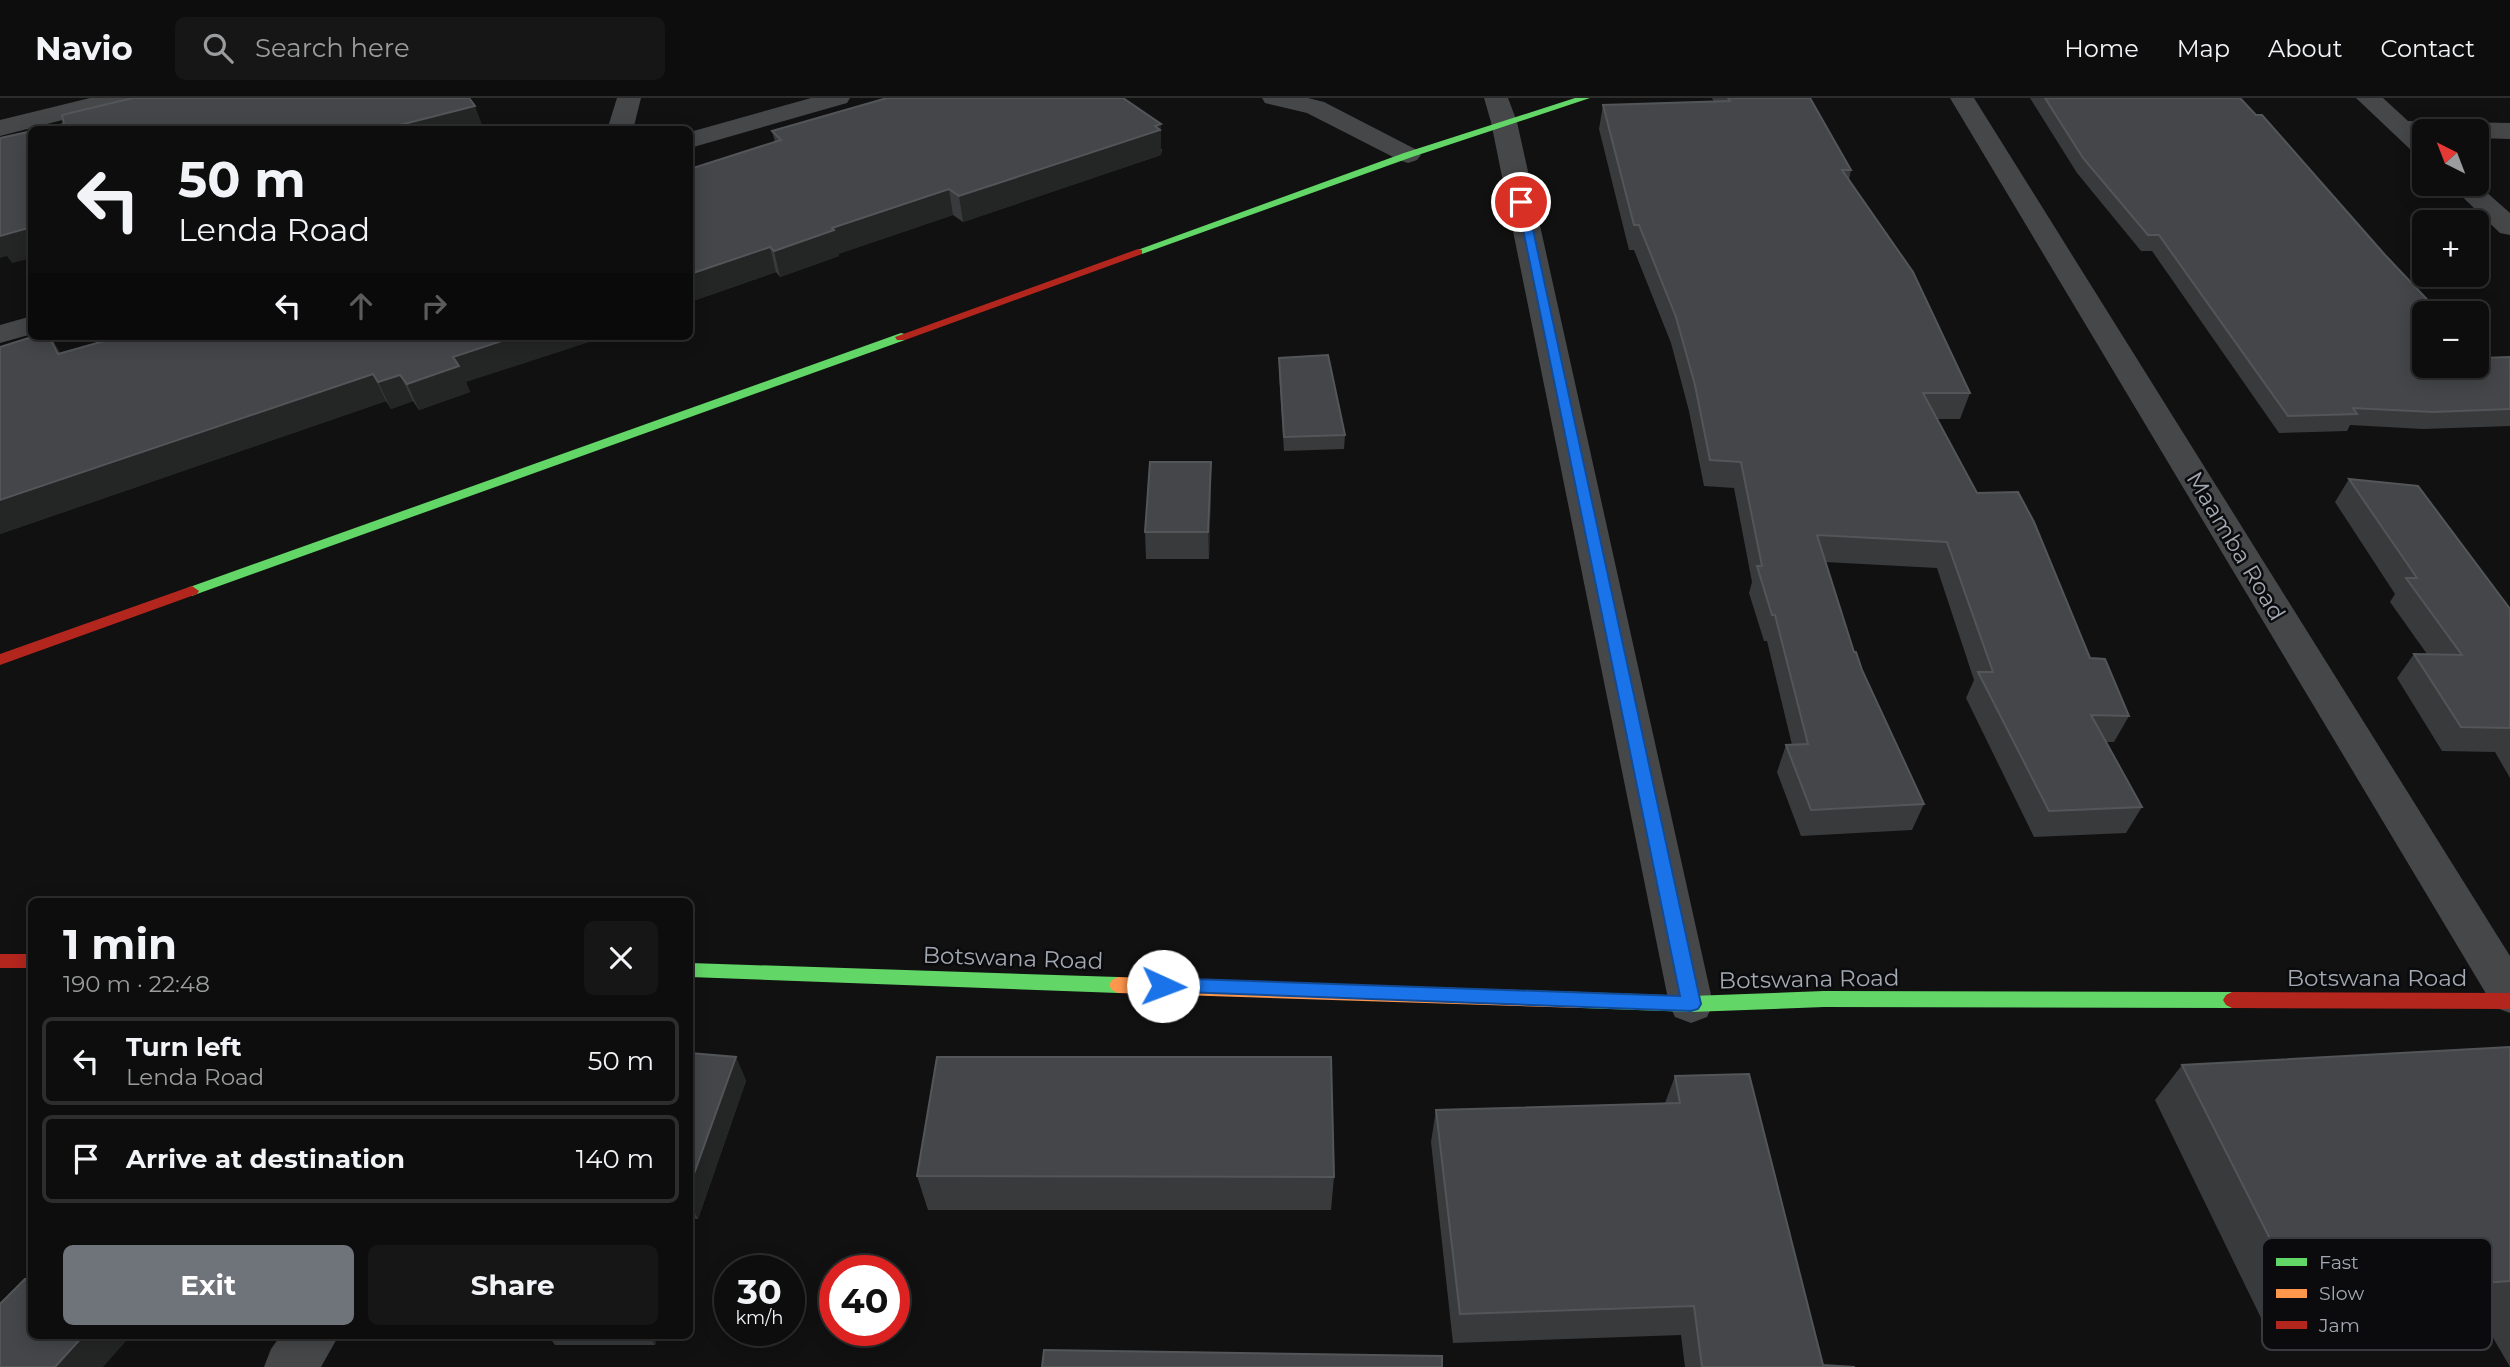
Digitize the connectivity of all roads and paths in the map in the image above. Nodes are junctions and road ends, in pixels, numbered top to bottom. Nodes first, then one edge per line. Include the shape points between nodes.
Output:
1 (120, 98) edge
2 (629, 98) edge
3 (838, 98) edge
4 (1274, 98) edge
5 (1585, 98) edge
6 (1962, 98) edge
7 (2368, 98) edge
8 (1500, 110) edge
9 (621, 126) edge
10 (0, 128) edge
11 (2401, 128) junction
12 (2510, 131) edge
13 (2412, 138) edge
14 (693, 139) edge
15 (1408, 155) junction
16 (2475, 196) edge
17 (2510, 228) edge
18 (28, 326) edge
19 (0, 334) edge
20 (0, 660) edge
21 (0, 961) edge
22 (28, 961) edge
23 (693, 970) edge
24 (2510, 994) edge
25 (2510, 1002) edge
26 (1691, 1004) junction
27 (310, 1339) edge
28 (290, 1367) edge

1 - 10 street
2 - 9 street
3 - 14 street
4 - 15 street via 1315,107
5 - 8 street
6 - 24 street, Maamba Road
7 - 11 street
8 - 15 street
8 - 26 street
11 - 12 street
11 - 13 street
15 - 20 street
16 - 17 street
18 - 19 street
21 - 22 street
23 - 26 street, Botswana Road
25 - 26 street, Botswana Road via 1824,999
27 - 28 street

